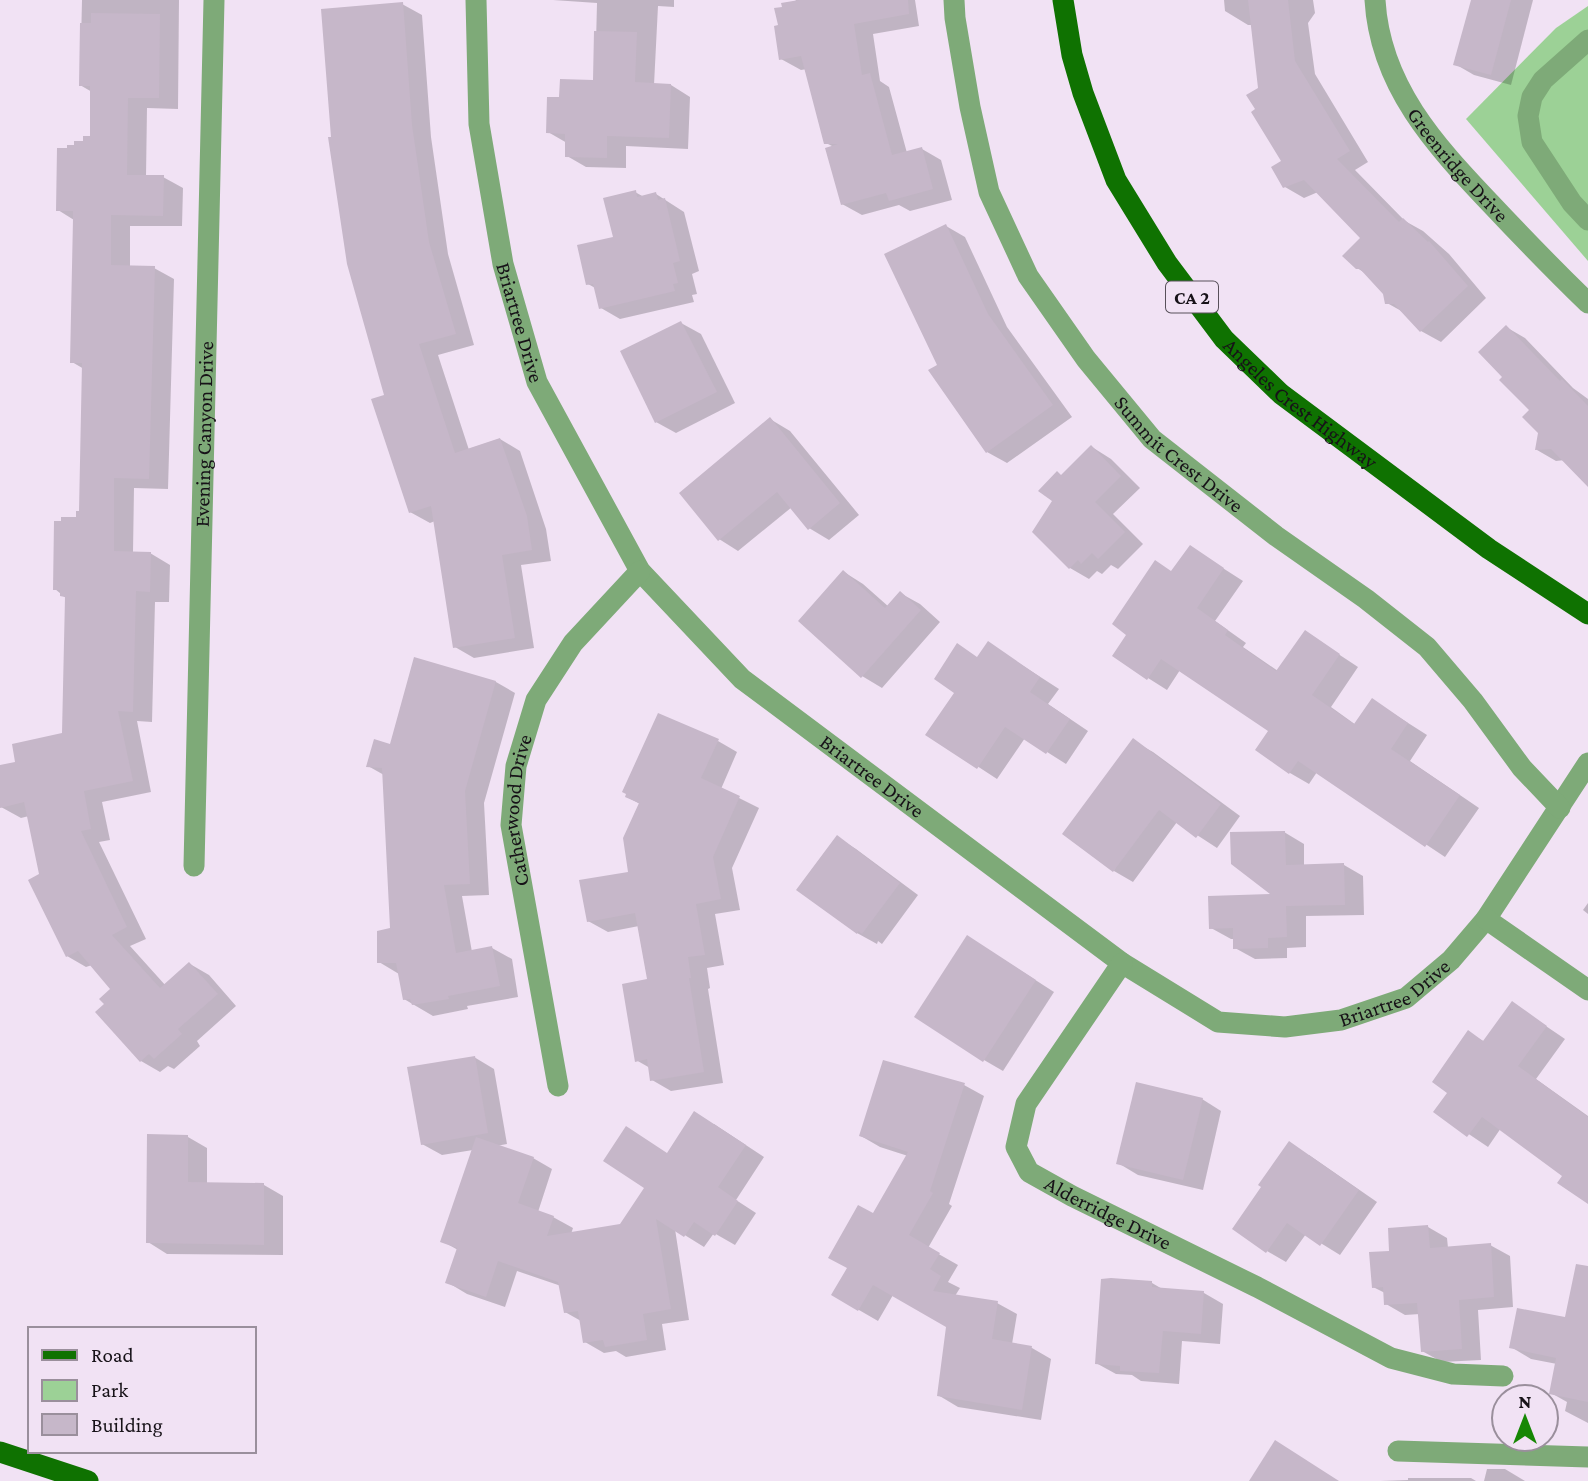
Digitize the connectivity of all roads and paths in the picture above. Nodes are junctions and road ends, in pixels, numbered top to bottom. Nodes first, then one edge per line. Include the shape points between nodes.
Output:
1 (214, 0) edge
2 (476, 0) edge
3 (954, 0) edge
4 (1063, 0) edge
5 (1376, 0) edge
6 (1588, 40) edge
7 (1588, 220) edge
8 (1588, 303) edge
9 (640, 571) junction
10 (1588, 614) edge
11 (1588, 763) edge
12 (1560, 808) junction
13 (194, 866) dead end
14 (1486, 919) junction
15 (1122, 963) junction
16 (1588, 990) edge
17 (558, 1086) dead end
18 (1503, 1376) dead end
19 (1398, 1451) dead end
20 (0, 1452) edge
21 (1588, 1457) edge
22 (88, 1481) edge

1 - 13 street, Evening Canyon Drive
2 - 9 street, Briartree Drive via 479,124 503,264 525,343 537,382
3 - 12 street, Summit Crest Drive via 989,192 1028,276 1086,359 1152,439 1427,647 1522,768
4 - 10 main road, Angeles Crest Highway / CA 2 via 1083,93 1116,180 1167,263 1224,339 1282,394 1489,549
5 - 8 street, Greenridge Drive via 1386,57 1400,90 1440,150
6 - 7 street via 1543,80 1532,97 1528,116 1532,142
9 - 15 street, Briartree Drive via 742,679
9 - 17 street, Catherwood Drive via 573,643 536,700 516,766 511,825
11 - 12 street, Briartree Drive
12 - 14 street, Briartree Drive
14 - 15 street, Briartree Drive via 1451,960 1406,998 1341,1020 1285,1027 1218,1022
14 - 16 street
15 - 18 street, Alderridge Drive via 1026,1104 1016,1147 1029,1172 1391,1357 1453,1374
19 - 21 street
20 - 22 main road

